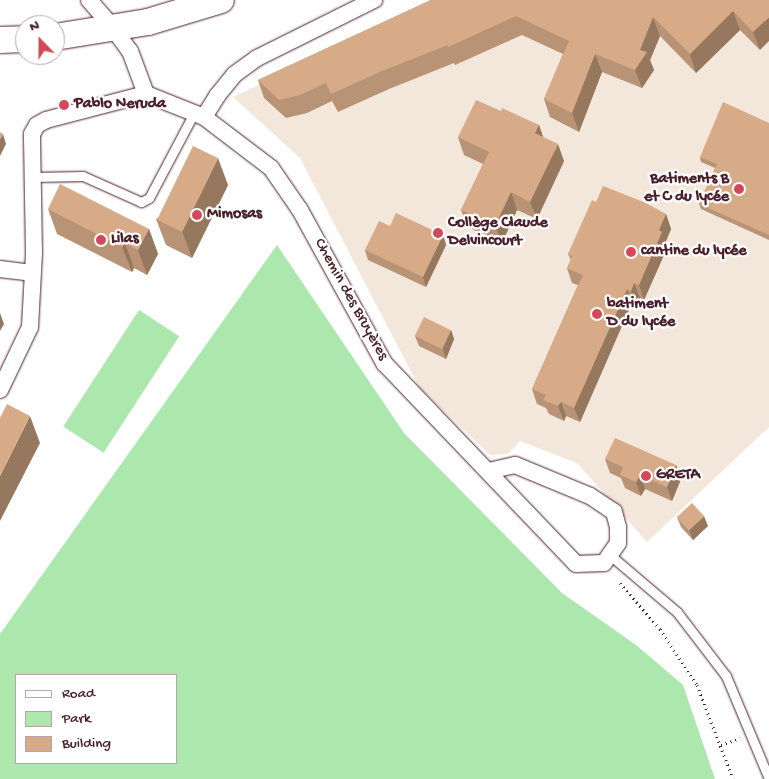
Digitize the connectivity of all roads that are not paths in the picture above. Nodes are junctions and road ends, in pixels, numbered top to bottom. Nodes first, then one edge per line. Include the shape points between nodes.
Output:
1 (88, 0) edge
2 (221, 0) edge
3 (374, 0) edge
4 (113, 28) junction
5 (65, 35) edge
6 (15, 39) edge
7 (0, 40) edge
8 (146, 94) junction
9 (199, 115) junction
10 (34, 177) junction
11 (0, 268) edge
12 (32, 273) junction
13 (0, 390) edge
14 (489, 472) junction
15 (607, 559) junction
16 (769, 779) edge

1 - 4 street
2 - 4 main road via 148,22
3 - 9 street via 257,58 236,74
4 - 5 main road
4 - 8 street via 130,51
6 - 7 main road
8 - 9 street, Chemin des Bruyères
8 - 10 street via 37,125 31,143
9 - 10 lane via 149,198 141,202 83,176
9 - 14 street, Chemin des Bruyères via 271,168 300,210 384,363
10 - 12 street
11 - 12 street
12 - 13 street via 30,327
14 - 15 street, Chemin des Bruyères via 576,564
14 - 15 street via 515,465 590,496 614,512 618,543
15 - 16 lane via 677,612 726,676

